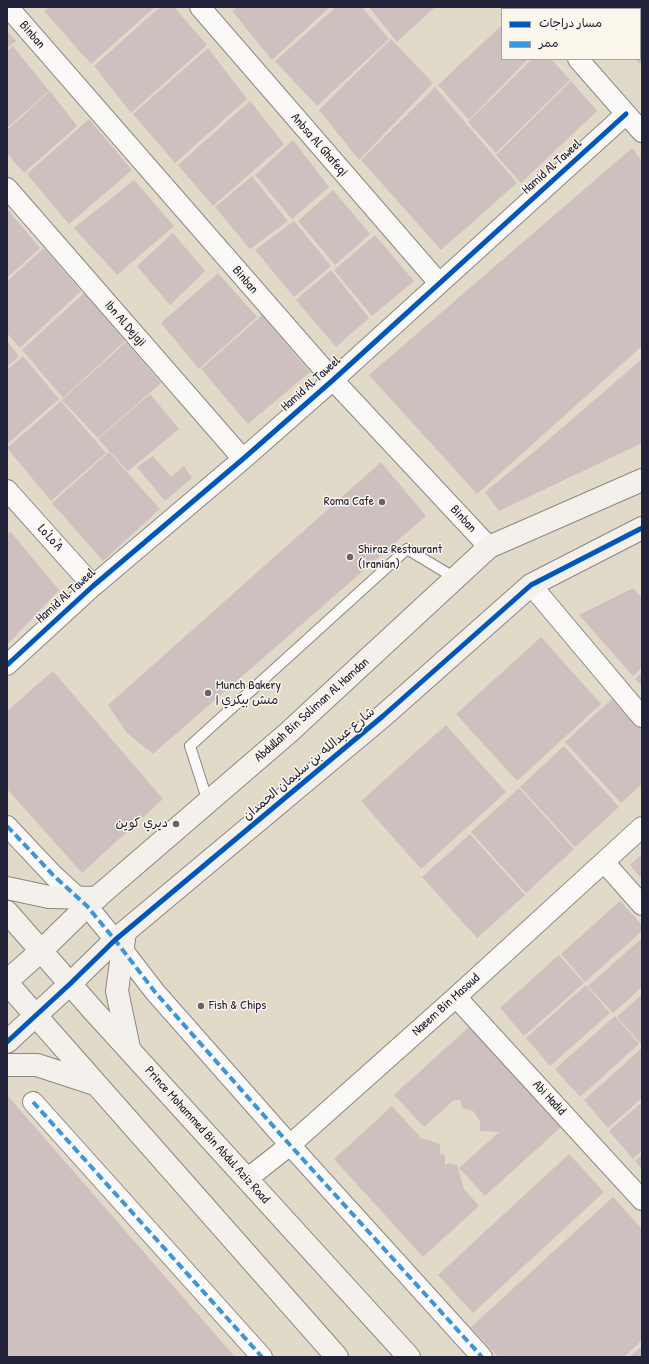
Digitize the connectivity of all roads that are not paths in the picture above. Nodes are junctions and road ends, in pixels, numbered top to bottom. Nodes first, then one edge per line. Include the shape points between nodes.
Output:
1 (200, 7) edge
2 (19, 11) edge
3 (579, 60) edge
4 (626, 114) junction
5 (642, 132) edge
6 (7, 188) edge
7 (439, 283) junction
8 (333, 380) junction
9 (243, 459) junction
10 (642, 480) edge
11 (7, 490) edge
12 (642, 528) edge
13 (489, 547) junction
14 (455, 578) junction
15 (530, 585) junction
16 (93, 586) junction
17 (7, 665) edge
18 (642, 717) edge
19 (208, 802) junction
20 (7, 826) edge
21 (642, 827) edge
22 (604, 862) junction
23 (7, 888) edge
24 (87, 901) junction
25 (642, 905) edge
26 (7, 912) edge
27 (121, 941) junction
28 (42, 950) junction
29 (7, 982) edge
30 (71, 984) junction
31 (456, 997) junction
32 (36, 1017) junction
33 (7, 1042) edge
34 (130, 1049) junction
35 (7, 1065) edge
36 (96, 1085) junction
37 (33, 1102) dead end
38 (290, 1145) junction
39 (247, 1179) junction
40 (642, 1200) edge
41 (262, 1357) edge
42 (337, 1357) edge
43 (409, 1357) edge
44 (482, 1357) edge

1 - 7 street, Anbsa Al Ghafeqi
2 - 8 street, Binban
3 - 4 street
4 - 5 street
4 - 7 street, Hamid Al Taweel
6 - 9 street, Ibn Al Dejaji
7 - 8 street, Hamid Al Taweel
8 - 9 street, Hamid Al Taweel
8 - 13 street, Binban
9 - 16 street, Hamid Al Taweel
10 - 13 street, Abdullah Bin Soliman Al Hamdan
11 - 16 street, Lo'Lo'A
12 - 15 street, شارع عبدالله بن سليمان الحمدان
13 - 14 street, Abdullah Bin Soliman Al Hamdan
14 - 19 street, Abdullah Bin Soliman Al Hamdan via 288,733
14 - 19 lane via 406,549 190,746
15 - 18 street
15 - 27 street, شارع عبدالله بن سليمان الحمدان via 383,716
16 - 17 street, Hamid Al Taweel
19 - 24 street, Abdullah Bin Soliman Al Hamdan
20 - 24 street
21 - 22 street, Naeem Bin Masoud
22 - 25 street
22 - 31 street, Naeem Bin Masoud
23 - 24 street via 49,897
24 - 27 street
24 - 28 street, Abdullah Bin Soliman Al Hamdan
26 - 28 street, Prince Mohammed Bin Abdul Aziz Road
27 - 30 street, شارع عبدالله بن سليمان الحمدان
27 - 34 street via 117,991
27 - 38 street via 155,992
28 - 29 street, Abdullah Bin Soliman Al Hamdan
28 - 30 street, Prince Mohammed Bin Abdul Aziz Road
29 - 32 street
30 - 32 street, شارع عبدالله بن سليمان الحمدان
30 - 34 street, Prince Mohammed Bin Abdul Aziz Road
31 - 38 street, Naeem Bin Masoud
31 - 40 street, Abi Hadid
32 - 33 street, شارع عبدالله بن سليمان الحمدان
32 - 36 street
34 - 39 street, Prince Mohammed Bin Abdul Aziz Road
35 - 36 street via 37,1065
36 - 42 street
37 - 41 street
38 - 39 street, Naeem Bin Masoud
38 - 44 street
39 - 43 street, Prince Mohammed Bin Abdul Aziz Road

